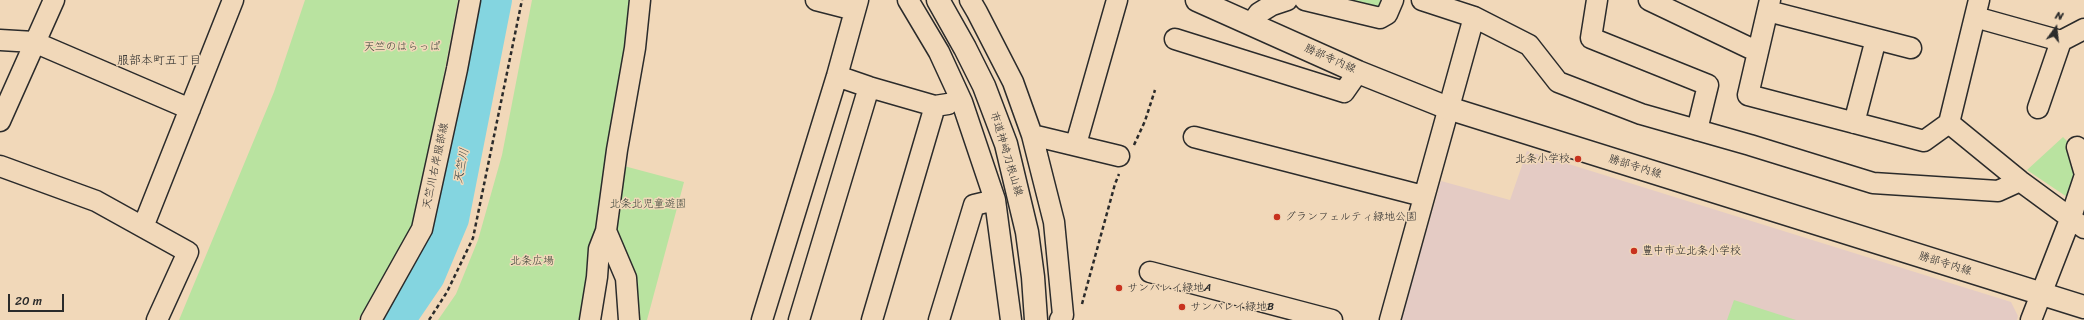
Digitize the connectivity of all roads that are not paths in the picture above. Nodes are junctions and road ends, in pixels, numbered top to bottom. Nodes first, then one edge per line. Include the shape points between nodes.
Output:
1 (54, 0) edge
2 (470, 0) edge
3 (640, 0) edge
4 (816, 0) edge
5 (908, 0) edge
6 (938, 0) edge
7 (970, 0) edge
8 (1117, 0) edge
9 (1197, 0) edge
10 (1286, 0) edge
11 (1305, 0) edge
12 (1393, 0) edge
13 (1422, 0) edge
14 (1597, 0) edge
15 (1649, 0) edge
16 (230, 1) edge
17 (856, 5) edge
18 (1769, 5) edge
19 (1977, 8) edge
20 (1468, 10) edge
21 (1251, 24) junction
22 (2084, 29) edge
23 (1175, 39) dead end
24 (1876, 39) junction
25 (0, 40) edge
26 (2061, 41) junction
27 (34, 42) junction
28 (1911, 48) dead end
29 (1758, 52) junction
30 (1358, 72) junction
31 (837, 76) junction
32 (869, 87) junction
33 (962, 102) junction
34 (934, 106) junction
35 (190, 108) junction
36 (1448, 108) junction
37 (2038, 108) dead end
38 (0, 121) edge
39 (1854, 123) junction
40 (1949, 123) junction
41 (1697, 130) junction
42 (1206, 134) dead end
43 (1032, 135) junction
44 (1076, 144) junction
45 (2077, 147) dead end
46 (1124, 158) road end
47 (0, 166) edge
48 (2084, 171) edge
49 (2084, 178) edge
50 (2020, 181) junction
51 (1424, 196) junction
52 (995, 200) junction
53 (2080, 218) edge
54 (142, 226) junction
55 (606, 231) junction
56 (1163, 270) dead end
57 (2040, 294) junction
58 (2084, 307) edge
59 (157, 320) edge
60 (371, 320) edge
61 (590, 320) edge
62 (629, 320) edge
63 (762, 320) edge
64 (799, 320) edge
65 (872, 320) edge
66 (939, 320) edge
67 (1011, 320) edge
68 (1036, 320) edge
69 (1060, 320) edge
70 (1332, 320) edge
71 (1390, 320) edge
72 (2031, 320) edge

1 - 27 street
2 - 60 street, 天竺川右岸服部線 via 422,229
3 - 55 street via 635,48
4 - 17 street
5 - 33 street via 939,52
6 - 68 street, 市道神崎刀根山線 via 974,66 996,117 1015,175 1030,249
7 - 43 street via 1013,82
8 - 44 street
9 - 21 street, 勝部寺内線
10 - 21 street via 1259,13
11 - 12 street via 1380,18 1387,14
13 - 20 street
14 - 41 street via 1591,38 1708,85
15 - 29 street
16 - 35 street
17 - 31 street
18 - 24 street
18 - 29 street
19 - 26 street
19 - 40 street
20 - 36 street
20 - 41 street via 1529,45 1558,82 1641,114
21 - 30 street, 勝部寺内線
22 - 26 street
23 - 30 street via 1344,92
24 - 28 street
24 - 39 street
25 - 27 street
26 - 37 street
27 - 35 street
27 - 38 street
29 - 39 street via 1748,95
30 - 36 street, 勝部寺内線
31 - 32 street
31 - 63 street
32 - 34 street
32 - 64 street
33 - 34 street
33 - 52 street
34 - 65 street
35 - 54 street
36 - 51 street
36 - 57 street, 勝部寺内線
39 - 40 street via 1924,141
40 - 50 street
41 - 50 street via 1873,183 1998,191
42 - 51 street via 1327,163
43 - 44 street
43 - 69 street via 1054,222 1063,315
44 - 46 street
45 - 48 street
47 - 54 street via 96,201
49 - 53 street
50 - 53 street
51 - 71 street
52 - 66 street via 974,205
52 - 67 street
53 - 57 street
54 - 59 street via 188,252
55 - 61 street via 599,249
55 - 62 street via 626,278
56 - 70 street via 1277,297
57 - 58 street, 勝部寺内線
57 - 72 street

